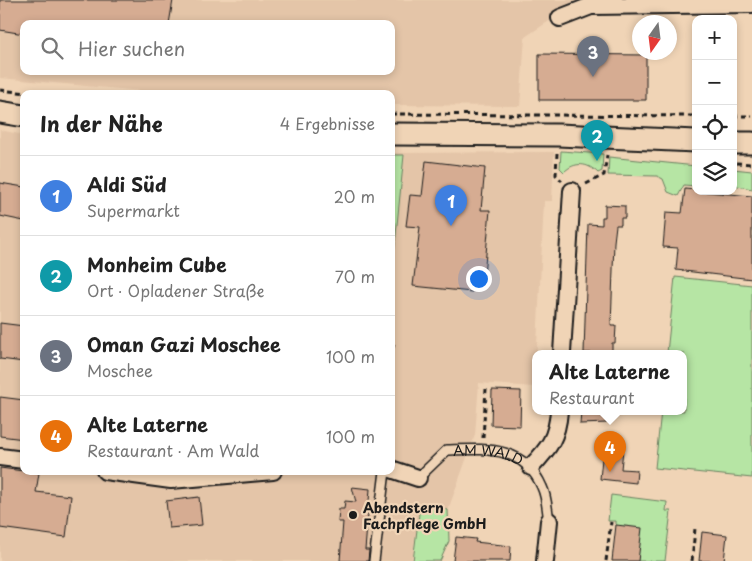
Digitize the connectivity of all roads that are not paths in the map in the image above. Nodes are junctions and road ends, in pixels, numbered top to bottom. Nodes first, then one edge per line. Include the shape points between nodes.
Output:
1 (752, 4) edge
2 (560, 18) dead end
3 (0, 112) edge
4 (20, 115) edge
5 (395, 134) edge
6 (692, 141) edge
7 (572, 190) road end
8 (562, 350) edge
9 (559, 415) edge
10 (0, 457) edge
11 (20, 460) edge
12 (531, 467) junction
13 (395, 470) edge
14 (135, 475) edge
15 (228, 475) edge
16 (385, 475) edge
17 (418, 478) joint
18 (550, 521) joint
19 (374, 561) edge
20 (545, 561) edge

1 - 2 street via 591,6
3 - 4 street
5 - 6 street via 558,135
7 - 8 street
9 - 12 street, AM WALD via 558,427 548,449
10 - 11 street
12 - 17 lane, AM WALD via 516,457 495,450 447,450
12 - 18 lane via 543,488
13 - 17 street, AM WALD
14 - 15 street via 171,480
16 - 19 lane
18 - 20 street

